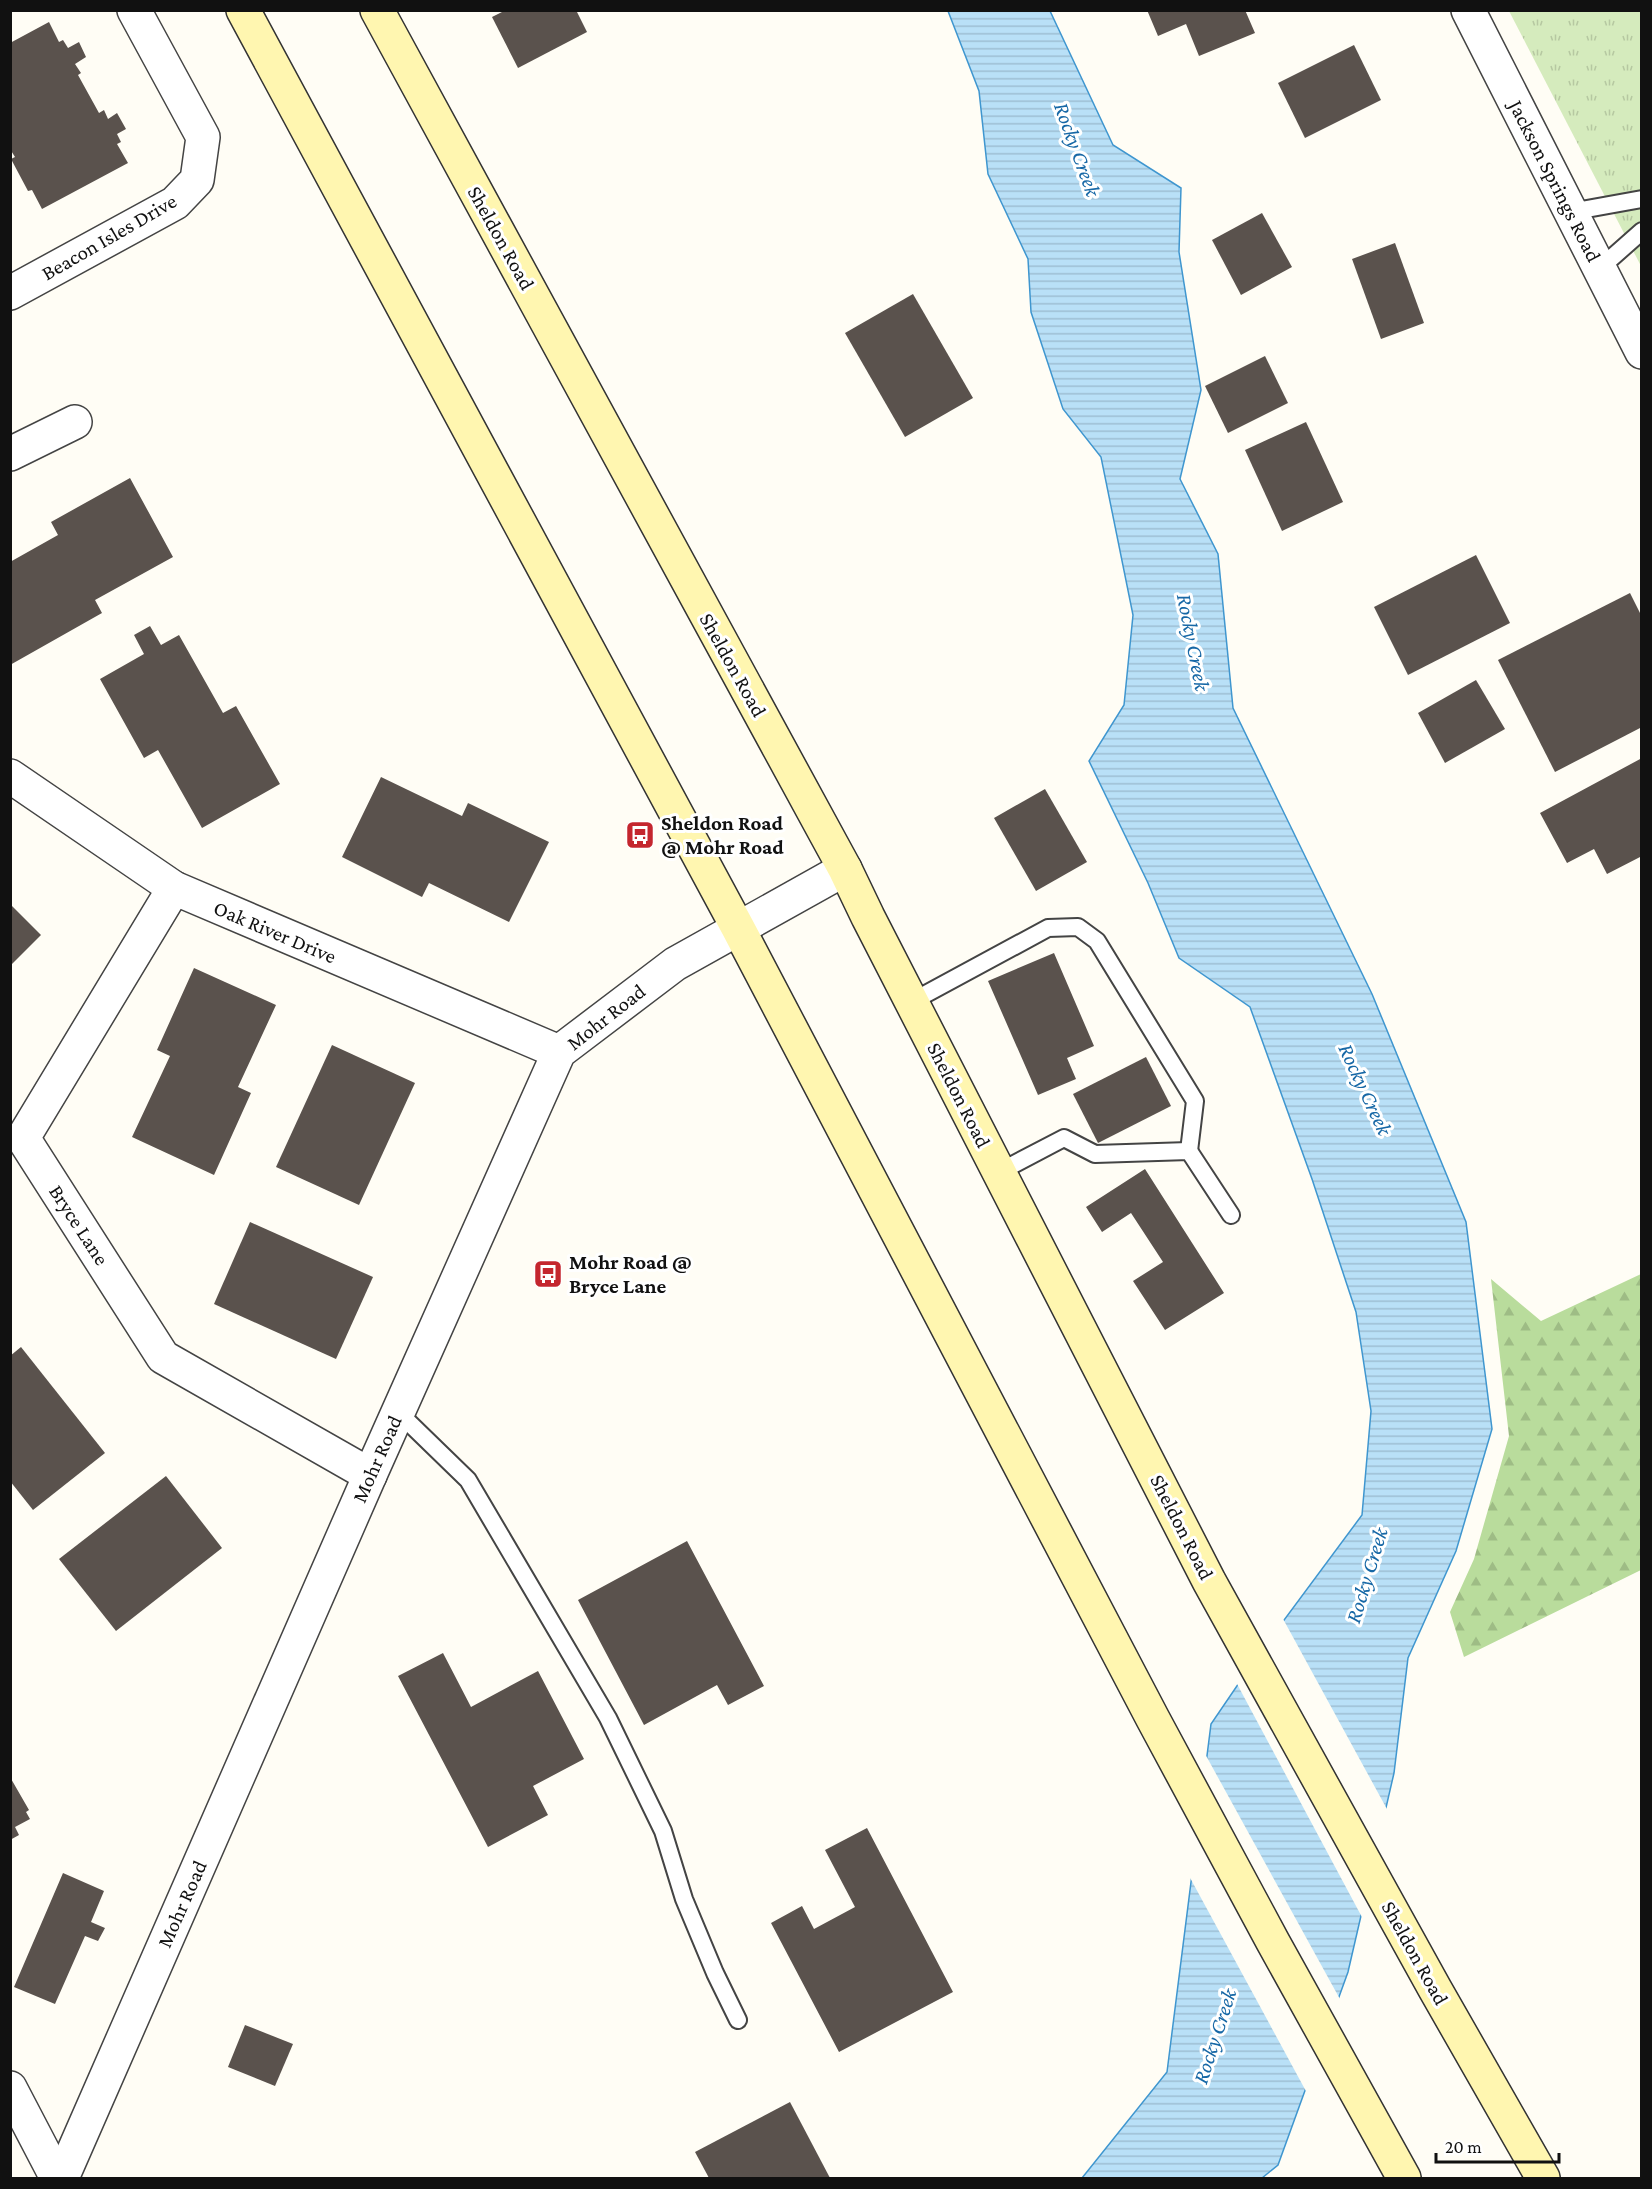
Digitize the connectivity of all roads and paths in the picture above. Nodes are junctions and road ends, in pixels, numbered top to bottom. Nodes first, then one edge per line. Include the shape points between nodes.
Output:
1 (134, 10) edge
2 (243, 10) edge
3 (377, 10) edge
4 (1468, 10) edge
5 (1641, 199) edge
6 (1570, 212) junction
7 (1641, 231) edge
8 (1599, 269) junction
9 (10, 293) edge
10 (1641, 352) edge
11 (75, 422) dead end
12 (10, 454) edge
13 (10, 776) edge
14 (845, 869) junction
15 (174, 888) junction
16 (738, 928) junction
17 (911, 1002) junction
18 (559, 1052) junction
19 (1189, 1151) junction
20 (999, 1172) junction
21 (1231, 1215) dead end
22 (398, 1412) junction
23 (370, 1475) junction
24 (738, 2020) dead end
25 (10, 2088) edge
26 (57, 2178) edge
27 (62, 2178) edge
28 (1404, 2178) edge
29 (1543, 2178) edge

1 - 9 street, Beacon Isles Drive via 203,137 197,180 175,203
2 - 16 main road
3 - 14 main road, Sheldon Road
4 - 6 street, Jackson Springs Road
5 - 6 lane
6 - 8 street, Jackson Springs Road
7 - 8 lane
8 - 10 street, Jackson Springs Road
11 - 12 street
13 - 15 street, Oak River Drive
14 - 16 street, Mohr Road
14 - 17 main road, Sheldon Road
15 - 18 street, Oak River Drive
15 - 23 street, Bryce Lane via 23,1138 163,1357
16 - 18 street, Mohr Road via 675,964
16 - 28 main road via 1153,1719
17 - 19 lane via 1048,928 1078,927 1096,941 1195,1101
17 - 20 main road, Sheldon Road
18 - 22 street, Mohr Road
19 - 20 lane via 1095,1154 1064,1137
19 - 21 lane
20 - 29 main road, Sheldon Road via 1209,1581
22 - 23 street, Mohr Road
22 - 24 lane via 468,1480 608,1718 663,1831 684,1899
23 - 27 street, Mohr Road
25 - 26 street

